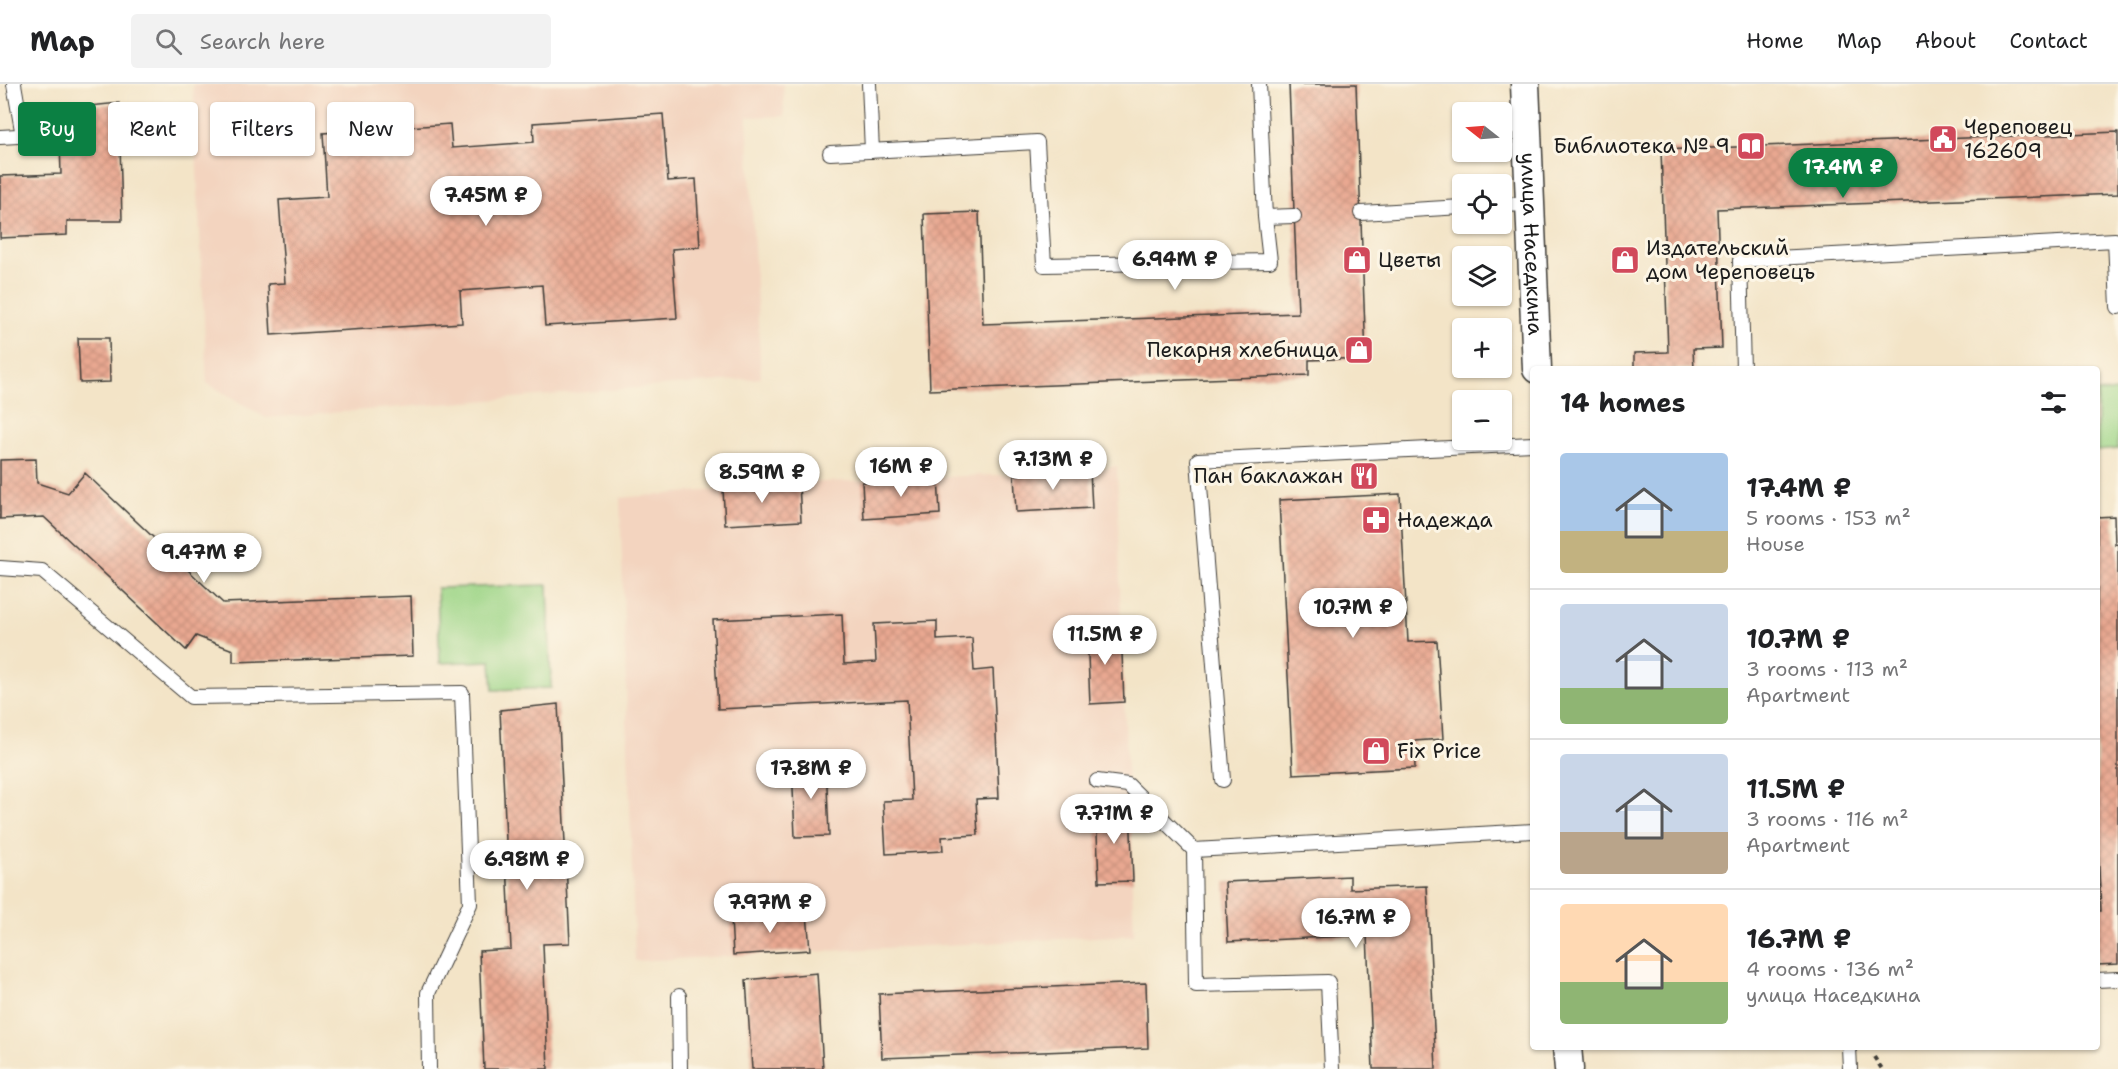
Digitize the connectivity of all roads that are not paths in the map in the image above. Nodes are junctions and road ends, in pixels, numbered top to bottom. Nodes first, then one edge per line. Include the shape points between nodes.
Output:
1 (14, 84) edge
2 (869, 84) edge
3 (1260, 84) edge
4 (1525, 84) edge
5 (0, 136) edge
6 (872, 151) junction
7 (830, 153) dead end
8 (1530, 204) junction
9 (1512, 205) edge
10 (1452, 208) edge
11 (1361, 213) dead end
12 (1294, 216) dead end
13 (1265, 217) junction
14 (2118, 307) edge
15 (1537, 366) edge
16 (1743, 366) edge
17 (1530, 444) edge
18 (0, 567) edge
19 (1223, 780) dead end
20 (1097, 781) dead end
21 (1530, 831) edge
22 (1194, 850) junction
23 (2118, 979) edge
24 (2100, 980) edge
25 (679, 996) dead end
26 (1567, 1050) edge
27 (1849, 1050) edge
28 (429, 1069) edge
29 (680, 1069) edge
30 (1332, 1069) edge
31 (1569, 1069) edge
32 (1850, 1069) edge

1 - 5 lane via 29,135
2 - 6 lane
3 - 13 lane
4 - 8 street, улица Наседкина
6 - 7 lane
6 - 13 lane via 1037,142 1044,265 1270,261
8 - 9 lane
8 - 15 street, улица Наседкина
10 - 11 lane
12 - 13 lane
14 - 16 lane via 2115,240 1740,260
17 - 19 lane via 1198,460
18 - 28 lane via 42,571 191,697 462,693 470,904 428,993
20 - 22 lane via 1128,785
21 - 22 lane
22 - 30 lane via 1196,985 1328,982
23 - 24 lane
25 - 29 lane
26 - 31 street
27 - 32 lane

